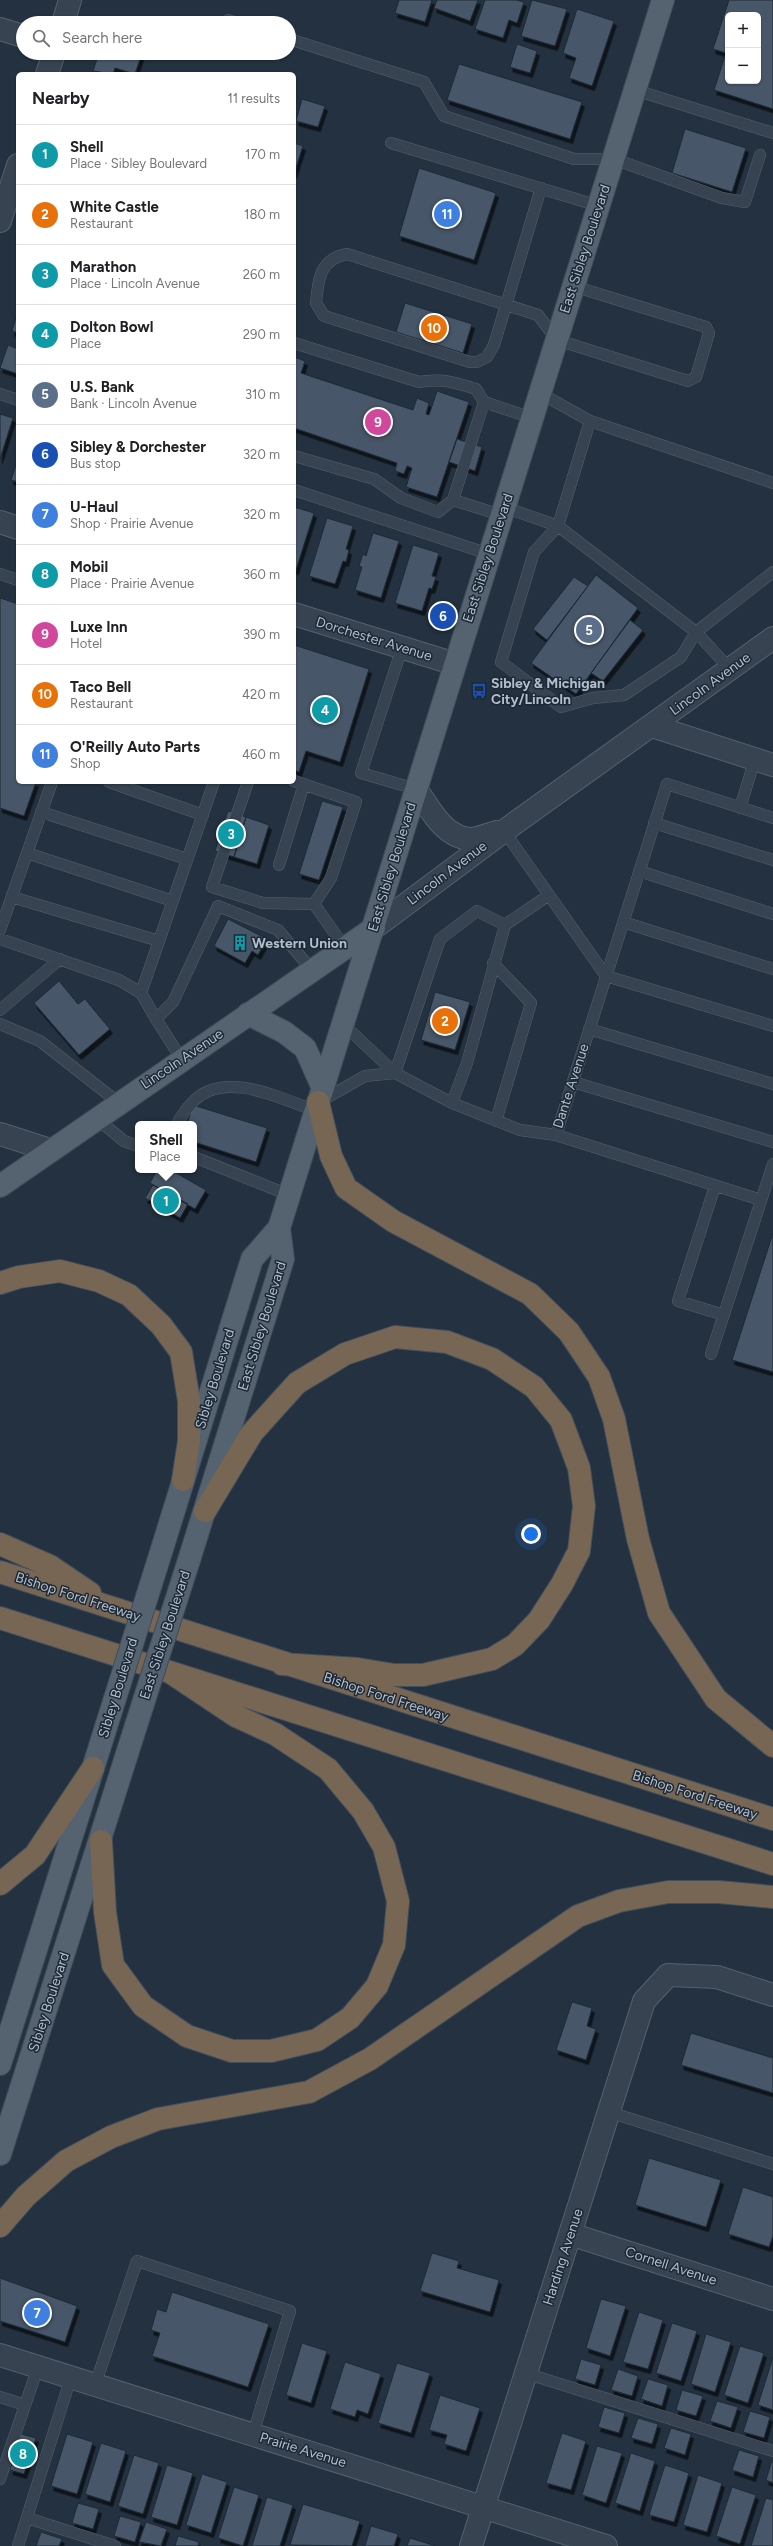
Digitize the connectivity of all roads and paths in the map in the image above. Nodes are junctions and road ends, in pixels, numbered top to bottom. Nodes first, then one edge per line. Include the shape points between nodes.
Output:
1 (70, 0) edge
2 (663, 0) edge
3 (65, 16) edge
4 (0, 29) edge
5 (16, 34) edge
6 (296, 42) edge
7 (52, 60) edge
8 (48, 72) edge
9 (635, 90) junction
10 (773, 133) edge
11 (391, 143) dead end
12 (760, 155) dead end
13 (614, 159) junction
14 (16, 174) edge
15 (541, 188) junction
16 (599, 206) junction
17 (7, 214) edge
18 (574, 286) junction
19 (506, 305) junction
20 (557, 340) junction
21 (296, 344) edge
22 (540, 393) junction
23 (0, 394) edge
24 (16, 399) edge
25 (484, 402) junction
26 (532, 418) junction
27 (590, 421) junction
28 (296, 457) edge
29 (773, 483) edge
30 (296, 491) edge
31 (453, 500) junction
32 (503, 511) junction
33 (0, 522) edge
34 (558, 526) junction
35 (16, 527) edge
36 (489, 554) junction
37 (773, 572) edge
38 (0, 574) edge
39 (16, 579) edge
40 (296, 615) edge
41 (696, 632) junction
42 (773, 638) edge
43 (402, 648) junction
44 (455, 664) junction
45 (730, 669) junction
46 (652, 726) junction
47 (764, 762) edge
48 (299, 783) edge
49 (51, 784) edge
50 (114, 784) edge
51 (213, 784) edge
52 (247, 784) edge
53 (416, 789) junction
54 (740, 808) junction
55 (41, 812) junction
56 (203, 815) junction
57 (773, 818) edge
58 (654, 823) junction
59 (504, 830) junction
60 (27, 853) junction
61 (187, 859) junction
62 (773, 860) edge
63 (279, 865) dead end
64 (639, 871) junction
65 (549, 895) junction
66 (12, 897) junction
67 (173, 901) junction
68 (314, 904) junction
69 (773, 914) edge
70 (623, 922) junction
71 (505, 925) junction
72 (374, 928) junction
73 (0, 930) edge
74 (0, 939) edge
75 (159, 941) junction
76 (344, 948) junction
77 (60, 959) junction
78 (493, 963) junction
79 (773, 969) edge
80 (312, 970) junction
81 (606, 976) junction
82 (141, 993) junction
83 (0, 1010) edge
84 (248, 1014) junction
85 (156, 1019) junction
86 (0, 1024) edge
87 (343, 1024) junction
88 (773, 1026) edge
89 (589, 1029) junction
90 (182, 1060) junction
91 (396, 1072) junction
92 (573, 1082) junction
93 (773, 1084) edge
94 (319, 1100) junction
95 (119, 1103) junction
96 (452, 1103) junction
97 (96, 1118) junction
98 (496, 1120) junction
99 (178, 1121) edge
100 (0, 1134) edge
101 (556, 1135) junction
102 (773, 1142) edge
103 (135, 1145) edge
104 (50, 1150) junction
105 (197, 1158) edge
106 (773, 1164) edge
107 (0, 1186) edge
108 (716, 1186) junction
109 (289, 1195) junction
110 (761, 1200) junction
111 (279, 1228) junction
112 (0, 1283) edge
113 (724, 1315) junction
114 (711, 1354) dead end
115 (183, 1480) junction
116 (205, 1511) junction
117 (0, 1544) edge
118 (0, 1572) edge
119 (113, 1608) junction
120 (0, 1618) edge
121 (0, 1628) edge
122 (30, 1628) junction
123 (282, 1664) junction
124 (170, 1672) junction
125 (133, 1735) joint
126 (773, 1746) edge
127 (93, 1768) junction
128 (773, 1819) edge
129 (100, 1841) junction
130 (773, 1864) edge
131 (0, 1884) edge
132 (773, 1897) edge
133 (773, 1995) edge
134 (0, 2064) edge
135 (609, 2112) junction
136 (0, 2154) edge
137 (773, 2164) edge
138 (0, 2226) edge
139 (570, 2234) junction
140 (773, 2299) edge
141 (0, 2355) edge
142 (38, 2367) junction
143 (525, 2374) junction
144 (71, 2378) junction
145 (95, 2385) junction
146 (0, 2397) edge
147 (25, 2405) junction
148 (253, 2434) junction
149 (773, 2451) edge
150 (0, 2479) edge
151 (483, 2506) junction
152 (27, 2518) junction
153 (18, 2546) edge
154 (115, 2546) edge
155 (471, 2546) edge
156 (606, 2546) edge

1 - 3 street
2 - 9 main road, East Sibley Boulevard
4 - 5 street
6 - 13 lane via 424,82 444,116 574,158
7 - 8 street
9 - 10 lane
9 - 13 main road, East Sibley Boulevard
11 - 15 lane
12 - 13 lane via 745,202 722,198
13 - 16 main road, East Sibley Boulevard
14 - 17 street
15 - 16 lane
15 - 19 lane
16 - 18 main road, East Sibley Boulevard
18 - 20 main road, East Sibley Boulevard
18 - 20 lane via 706,327 709,333 696,377 688,381
19 - 19 lane via 348,254 335,256 326,265 318,279 316,303 324,316 470,362 487,357 494,345
19 - 20 lane via 538,315
20 - 22 main road, East Sibley Boulevard
21 - 25 lane via 419,382 438,378 476,389
22 - 26 main road, East Sibley Boulevard
22 - 27 lane
23 - 24 lane
25 - 26 lane
25 - 31 lane
26 - 32 main road, East Sibley Boulevard
27 - 29 lane
27 - 34 lane
28 - 31 lane via 374,479 402,498 438,512
30 - 36 lane
31 - 32 lane
32 - 34 lane
32 - 36 main road, East Sibley Boulevard
33 - 35 street
34 - 41 lane
34 - 41 lane via 534,552 501,662 561,707 593,698 624,695 681,657
36 - 44 main road, East Sibley Boulevard
37 - 41 lane
38 - 39 lane
40 - 43 street, Dorchester Avenue
41 - 45 lane
42 - 45 street, Lincoln Avenue
43 - 44 street, Dorchester Avenue
43 - 53 lane via 361,773
44 - 53 main road, East Sibley Boulevard
45 - 46 street, Lincoln Avenue
46 - 47 street
46 - 59 street, Lincoln Avenue
47 - 54 lane
48 - 63 lane
48 - 68 lane via 356,802 331,878
49 - 55 lane
50 - 56 lane
51 - 56 lane
52 - 68 lane via 212,887 263,903
53 - 59 street via 446,829 454,835 471,839
53 - 72 main road, East Sibley Boulevard
54 - 57 lane
54 - 58 lane, Dante Avenue via 667,784
55 - 60 lane
55 - 61 lane
56 - 61 lane
58 - 62 lane
58 - 64 lane, Dante Avenue
59 - 65 lane
59 - 72 street, Lincoln Avenue
60 - 66 lane
60 - 67 lane
61 - 67 lane
64 - 69 lane
64 - 70 lane, Dante Avenue
65 - 71 lane
65 - 81 lane
66 - 73 lane
66 - 75 lane
67 - 75 lane
68 - 76 lane
70 - 79 lane
70 - 81 lane, Dante Avenue
71 - 78 lane
71 - 91 lane via 477,911 440,939
72 - 76 main road, Lincoln Avenue
72 - 87 main road, East Sibley Boulevard
74 - 77 lane
75 - 82 lane
76 - 80 main road, Lincoln Avenue
77 - 82 lane via 119,980
77 - 83 lane
78 - 96 lane via 467,1063
78 - 98 lane via 531,1003
80 - 84 main road, Lincoln Avenue
80 - 85 lane via 278,930 218,906 172,1002
81 - 88 lane
81 - 89 lane, Dante Avenue
82 - 85 lane
84 - 90 main road, Lincoln Avenue
84 - 94 main road via 284,1032 305,1048
85 - 90 lane
86 - 95 lane via 40,1041
87 - 91 lane
87 - 94 main road, East Sibley Boulevard
89 - 92 lane, Dante Avenue
89 - 93 lane
90 - 95 main road, Lincoln Avenue
91 - 94 lane via 365,1076
91 - 96 lane
92 - 101 lane, Dante Avenue
92 - 102 lane
94 - 99 lane via 240,1087 214,1088 191,1102
94 - 109 main road, East Sibley Boulevard
94 - 126 highway via 331,1156 346,1188 393,1221 530,1294 569,1332 599,1377 614,1419 638,1539 659,1613 716,1699
95 - 97 main road, Lincoln Avenue
96 - 98 lane
97 - 103 lane via 124,1141
97 - 104 main road, Lincoln Avenue
98 - 101 lane via 520,1130
100 - 104 street
101 - 108 lane, Dante Avenue
104 - 107 main road, Lincoln Avenue
105 - 109 lane
106 - 110 lane
108 - 110 lane, Dante Avenue
108 - 113 lane via 678,1301
109 - 111 main road, East Sibley Boulevard
110 - 113 lane
111 - 115 main road, Sibley Boulevard via 252,1259
111 - 116 main road, East Sibley Boulevard via 283,1258
112 - 115 highway via 60,1270 99,1281 129,1295 161,1325 181,1352 189,1401 189,1441
113 - 114 lane
115 - 127 main road, Sibley Boulevard, bridge
116 - 123 highway via 252,1433 297,1383 345,1354 395,1337 447,1342 492,1359 534,1387 562,1420 579,1468 584,1506 579,1551 539,1620 515,1645 492,1659 423,1675 394,1675 358,1669
116 - 125 main road, East Sibley Boulevard, bridge
117 - 119 highway via 50,1566
118 - 119 highway, Bishop Ford Freeway
119 - 123 highway, Bishop Ford Freeway
120 - 122 highway
121 - 122 highway
122 - 124 highway
123 - 128 highway, Bishop Ford Freeway
124 - 129 highway via 236,1716 275,1734 328,1769 363,1811 384,1848 398,1901 394,1945 376,1986 350,2018 318,2040 271,2051 232,2051 187,2036 143,2006 113,1965 105,1912
124 - 130 highway
125 - 129 main road, Sibley Boulevard
127 - 131 highway via 35,1855
127 - 134 main road, Sibley Boulevard
129 - 136 main road, Sibley Boulevard
132 - 138 highway via 720,1892 668,1892 619,1901 578,1916 370,2059 309,2092 158,2119 111,2137 66,2161 26,2196
133 - 135 street, Harding Avenue via 717,1977 668,1975 644,2001
135 - 137 lane
135 - 139 street, Harding Avenue
139 - 140 street, Cornell Avenue
139 - 143 street, Harding Avenue
141 - 142 street, Prairie Avenue
142 - 144 street, Prairie Avenue
142 - 147 lane
143 - 149 lane
143 - 151 street, Harding Avenue
144 - 145 street, Prairie Avenue
144 - 152 lane
145 - 148 street, Prairie Avenue
145 - 148 lane via 137,2262 290,2311
146 - 147 lane
147 - 150 lane
148 - 151 street, Prairie Avenue
151 - 155 street, Harding Avenue
151 - 156 street, Prairie Avenue
152 - 153 lane
152 - 154 lane

